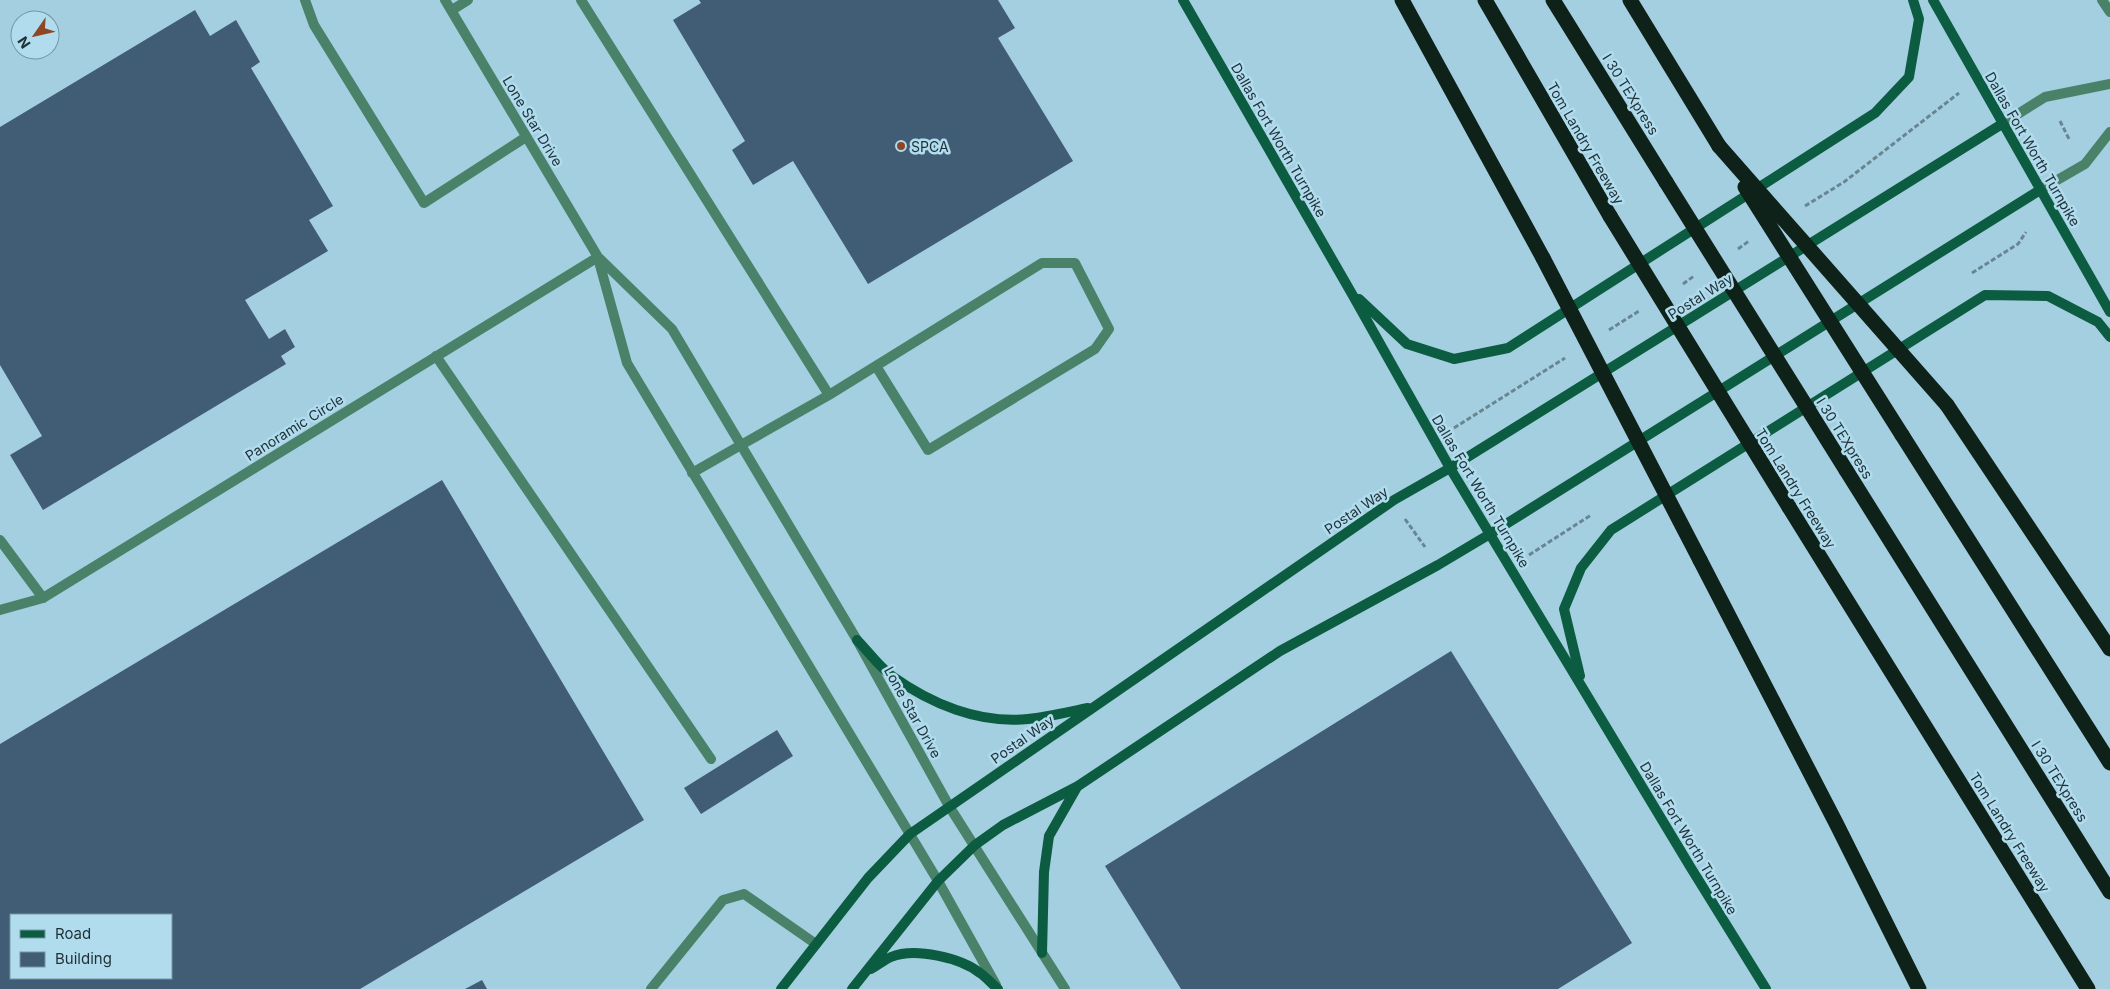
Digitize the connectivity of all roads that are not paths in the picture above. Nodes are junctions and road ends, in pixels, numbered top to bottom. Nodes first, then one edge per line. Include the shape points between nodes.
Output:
1 (305, 0) edge
2 (446, 0) edge
3 (468, 0) edge
4 (581, 0) edge
5 (1183, 0) edge
6 (1402, 0) edge
7 (1485, 0) edge
8 (1553, 0) edge
9 (1630, 0) edge
10 (1913, 0) edge
11 (1933, 0) edge
12 (2102, 0) edge
13 (452, 10) junction
14 (2110, 12) edge
15 (2110, 84) edge
16 (2002, 124) junction
17 (2110, 132) edge
18 (526, 137) junction
19 (1719, 146) junction
20 (2040, 190) junction
21 (598, 257) junction
22 (1352, 294) junction
23 (2110, 312) edge
24 (2110, 337) edge
25 (436, 356) junction
26 (876, 366) junction
27 (829, 395) junction
28 (741, 445) junction
29 (1450, 468) junction
30 (692, 473) junction
31 (1490, 534) junction
32 (0, 540) edge
33 (43, 598) junction
34 (0, 610) edge
35 (857, 640) junction
36 (2110, 649) edge
37 (1582, 686) junction
38 (1092, 708) junction
39 (711, 760) dead end
40 (2110, 763) edge
41 (1078, 786) junction
42 (949, 806) junction
43 (910, 834) junction
44 (975, 846) junction
45 (938, 881) junction
46 (2110, 892) edge
47 (816, 944) junction
48 (1042, 953) junction
49 (866, 972) junction
50 (651, 989) edge
51 (781, 989) edge
52 (852, 989) edge
53 (998, 989) edge
54 (1065, 989) edge
55 (1766, 989) edge
56 (1919, 989) edge
57 (2088, 989) edge

1 - 18 street via 314,25 424,203
2 - 13 street, Lone Star Drive
3 - 13 street
4 - 27 street
5 - 22 street, Dallas Fort Worth Turnpike
6 - 56 highway, bridge via 1543,258
7 - 57 highway, Tom Landry Freeway, bridge via 1610,216
8 - 46 highway, I 30 TEXpress, bridge
9 - 19 highway
10 - 22 street via 1919,19 1909,77 1875,112 1508,348 1454,359 1407,344
11 - 16 street, Dallas Fort Worth Turnpike
12 - 14 street
13 - 18 street, Lone Star Drive
15 - 16 street via 2045,97
16 - 20 street, Dallas Fort Worth Turnpike
16 - 29 street, Postal Way
17 - 20 street via 2085,164
18 - 21 street, Lone Star Drive
19 - 36 highway, bridge via 1947,404
19 - 40 highway, bridge
20 - 23 street, Dallas Fort Worth Turnpike
20 - 31 street
21 - 25 street, Panoramic Circle
21 - 28 street, Lone Star Drive via 672,329
21 - 30 street, Lone Star Drive via 627,363
22 - 29 street, Dallas Fort Worth Turnpike
24 - 37 street via 2098,322 2048,296 1985,296 1611,530 1581,568 1564,609
25 - 33 street, Panoramic Circle
25 - 39 street
26 - 26 street via 1042,262 1075,264 1109,330 1095,349 928,450
26 - 27 street
27 - 28 street
28 - 30 street
28 - 35 street, Lone Star Drive
29 - 31 street, Dallas Fort Worth Turnpike
29 - 38 street, Postal Way via 1394,500
30 - 43 street, Lone Star Drive
31 - 37 street, Dallas Fort Worth Turnpike
31 - 41 street via 1280,651
32 - 33 street
33 - 34 street, Panoramic Circle
35 - 38 street via 890,675 933,701 972,715 998,720 1028,720
35 - 42 street, Lone Star Drive
37 - 55 street, Dallas Fort Worth Turnpike
38 - 42 street, Postal Way
41 - 44 street via 1003,826
41 - 48 street via 1049,836 1044,872
42 - 43 street, Postal Way
42 - 44 street, Lone Star Drive
43 - 45 street, Lone Star Drive
43 - 47 street, Postal Way via 868,878
44 - 45 street
44 - 48 street, Lone Star Drive
45 - 49 street
45 - 53 street, Lone Star Drive
47 - 50 street via 744,894 723,900
47 - 51 street, Postal Way
48 - 54 street, Lone Star Drive
49 - 52 street
49 - 53 street via 893,956 935,955 979,972

